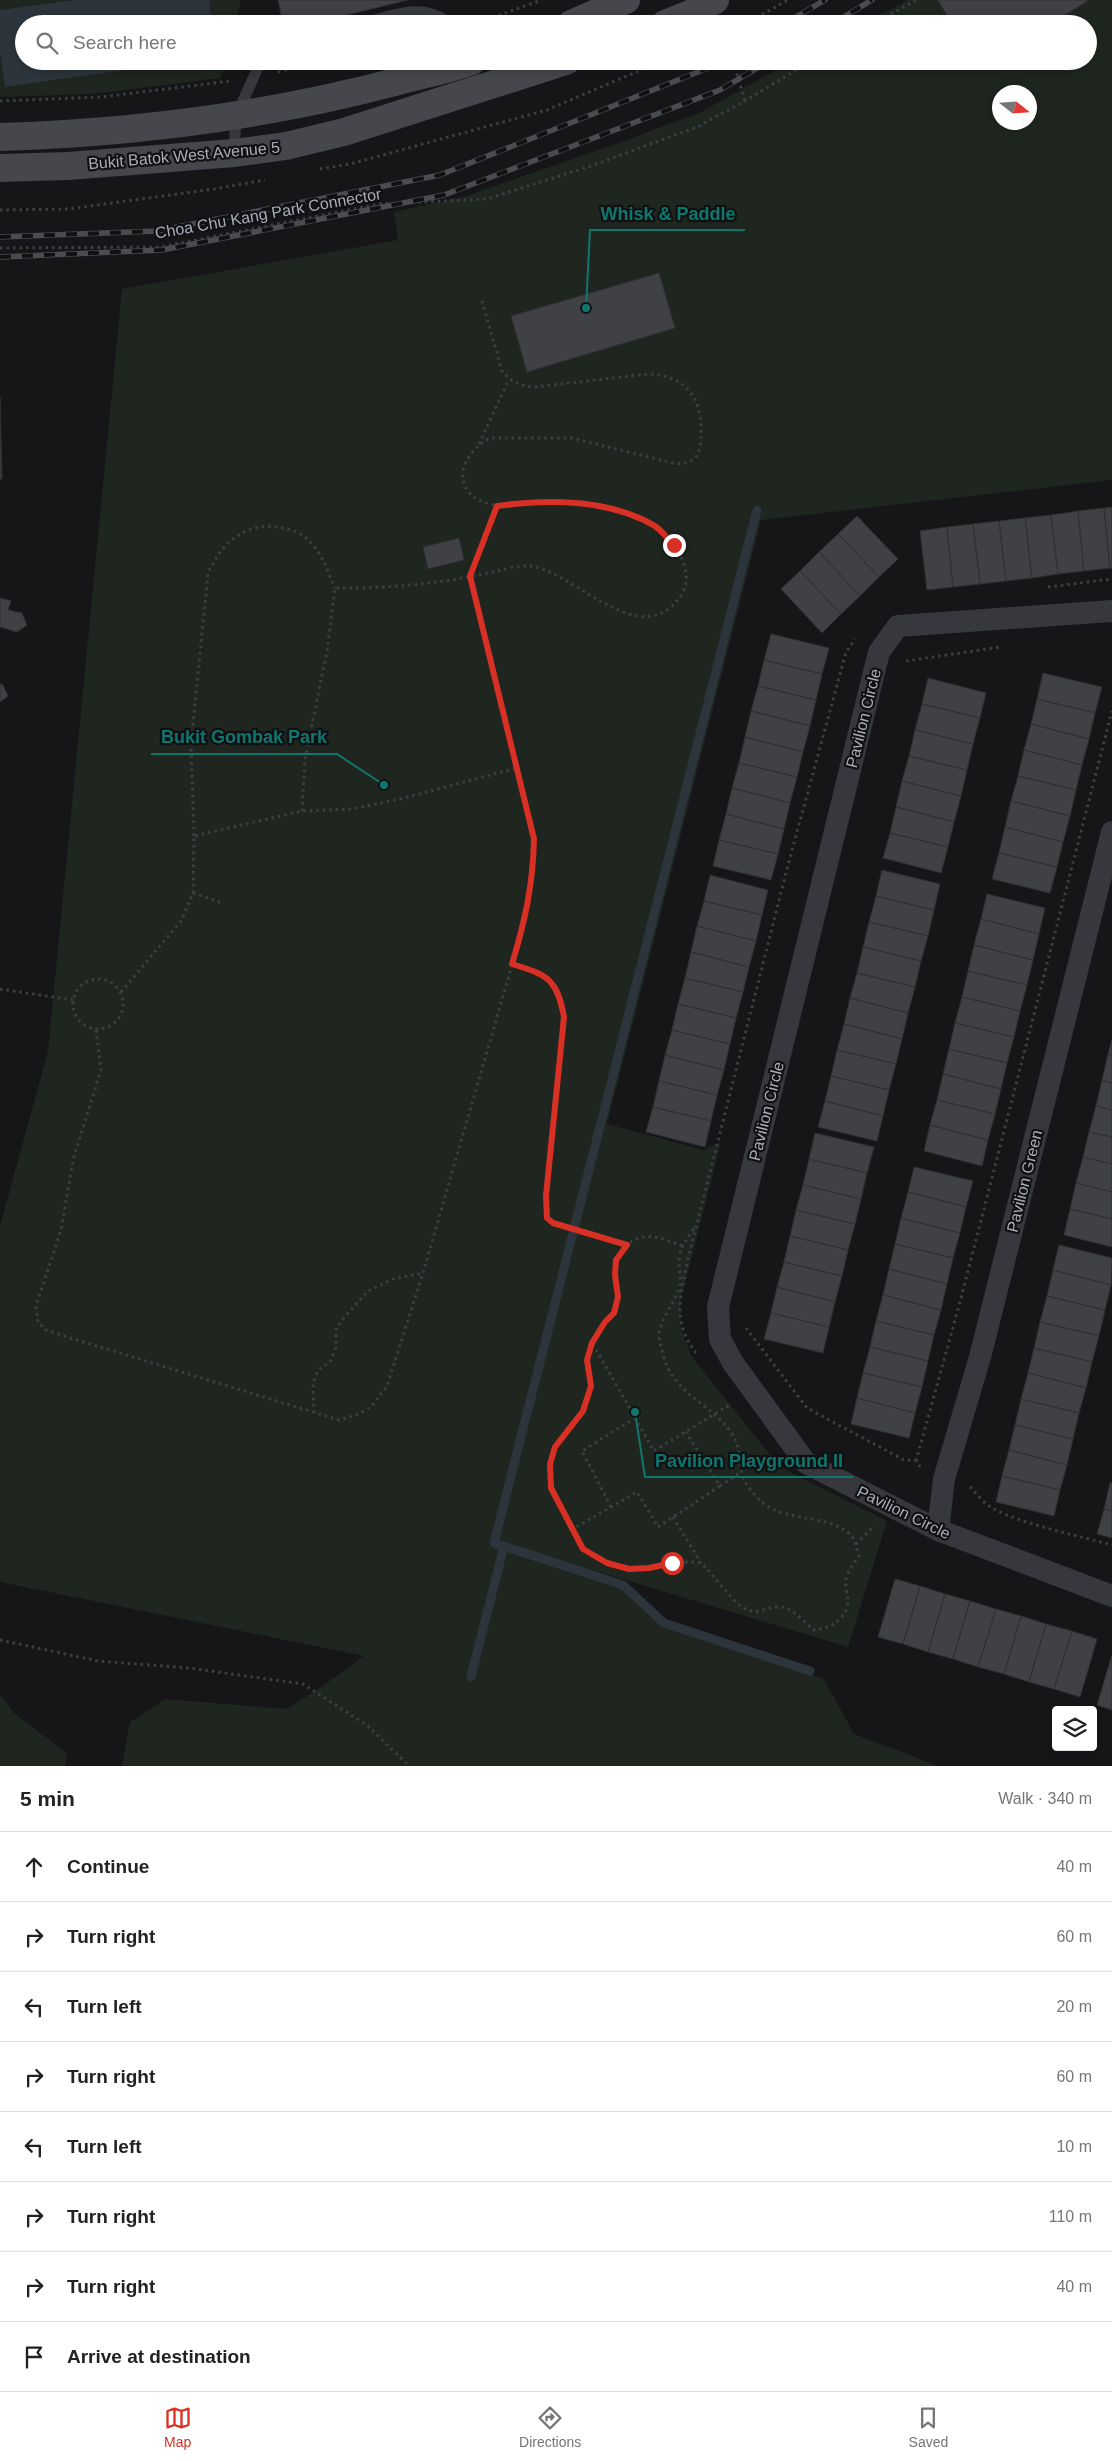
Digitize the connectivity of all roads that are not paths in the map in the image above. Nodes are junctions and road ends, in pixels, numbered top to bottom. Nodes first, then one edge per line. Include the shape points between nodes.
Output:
1 (626, 0) edge
2 (715, 0) edge
3 (394, 15) edge
4 (437, 15) edge
5 (592, 15) edge
6 (688, 15) edge
7 (257, 70) edge
8 (437, 70) edge
9 (538, 70) edge
10 (236, 116) junction
11 (0, 137) edge
12 (234, 153) junction
13 (0, 168) edge
14 (1112, 611) edge
15 (1112, 832) edge
16 (938, 1530) junction
17 (1112, 1596) edge

1 - 5 street
2 - 6 street
3 - 4 lane via 413,10
7 - 10 lane
8 - 10 street, Bukit Batok West Avenue 5 via 335,98
9 - 12 street, Bukit Batok West Avenue 5 via 344,132 286,146
10 - 11 street, Bukit Batok West Avenue 5 via 66,135
10 - 12 lane
12 - 13 street, Bukit Batok West Avenue 5
14 - 16 street, Pavilion Circle via 898,626 879,652 718,1307 720,1339 733,1363 806,1463
15 - 16 street, Pavilion Green via 982,1348 944,1479
16 - 17 street, Pavilion Circle

